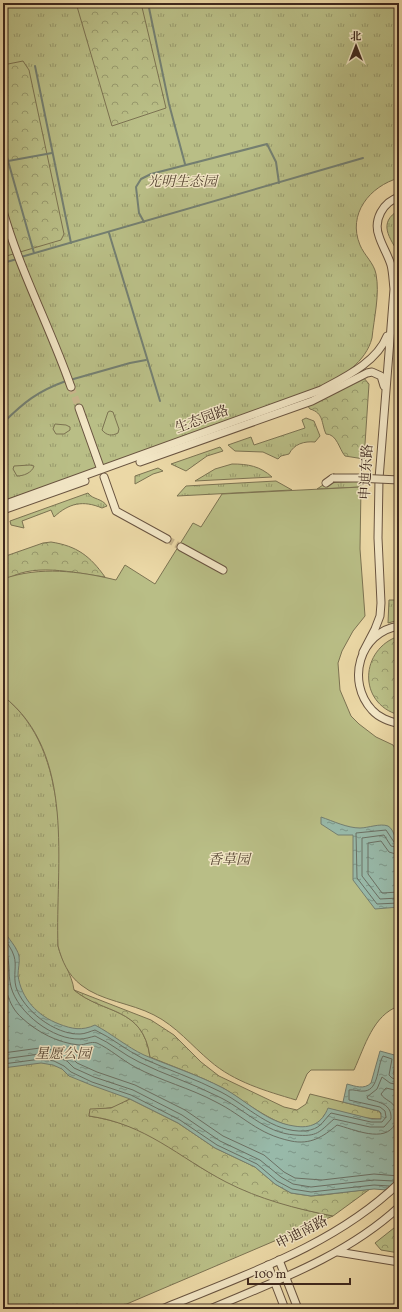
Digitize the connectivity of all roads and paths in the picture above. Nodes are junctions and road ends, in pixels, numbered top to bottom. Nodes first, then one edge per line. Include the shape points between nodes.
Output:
1 (399, 197) edge
2 (3, 210) edge
3 (390, 330) junction
4 (71, 387) tunnel mouth
5 (385, 392) junction
6 (79, 408) tunnel mouth
7 (100, 467) dead end
8 (104, 477) dead end
9 (329, 480) dead end
10 (399, 480) edge
11 (3, 505) edge
12 (3, 510) edge
13 (168, 539) tunnel mouth
14 (181, 547) tunnel mouth
15 (223, 570) dead end
16 (399, 626) edge
17 (363, 652) junction
18 (386, 720) junction
19 (399, 724) edge
20 (399, 730) edge
21 (399, 1183) edge
22 (399, 1207) edge
23 (338, 1252) junction
24 (279, 1260) junction
25 (399, 1262) edge
26 (268, 1265) junction
27 (286, 1276) junction
28 (275, 1282) junction
29 (162, 1309) edge
30 (210, 1309) edge
31 (285, 1309) edge
32 (298, 1309) edge

1 - 3 street, 申迪东路 via 387,203 381,211 377,228 391,264 394,289
2 - 4 street via 14,248
3 - 5 street, 申迪东路
3 - 11 street, 生态园路 via 384,344 366,362 322,390
5 - 12 street, 生态园路 via 381,376 372,372 367,373 312,401
5 - 17 street, 申迪东路 via 379,472 380,616
6 - 7 street
8 - 13 street via 116,511
9 - 10 street, bridge
14 - 15 street
16 - 17 street via 384,631 373,639
17 - 18 street via 358,667 358,683 363,698 373,711
18 - 19 street
18 - 20 street
21 - 24 street, 申迪南路 via 375,1204 328,1236
22 - 23 street via 355,1242
23 - 25 street
23 - 27 street
24 - 26 street, 申迪南路
24 - 27 street
26 - 28 street
26 - 29 street, 申迪南路
27 - 28 street
27 - 32 street
28 - 30 street
28 - 31 street

